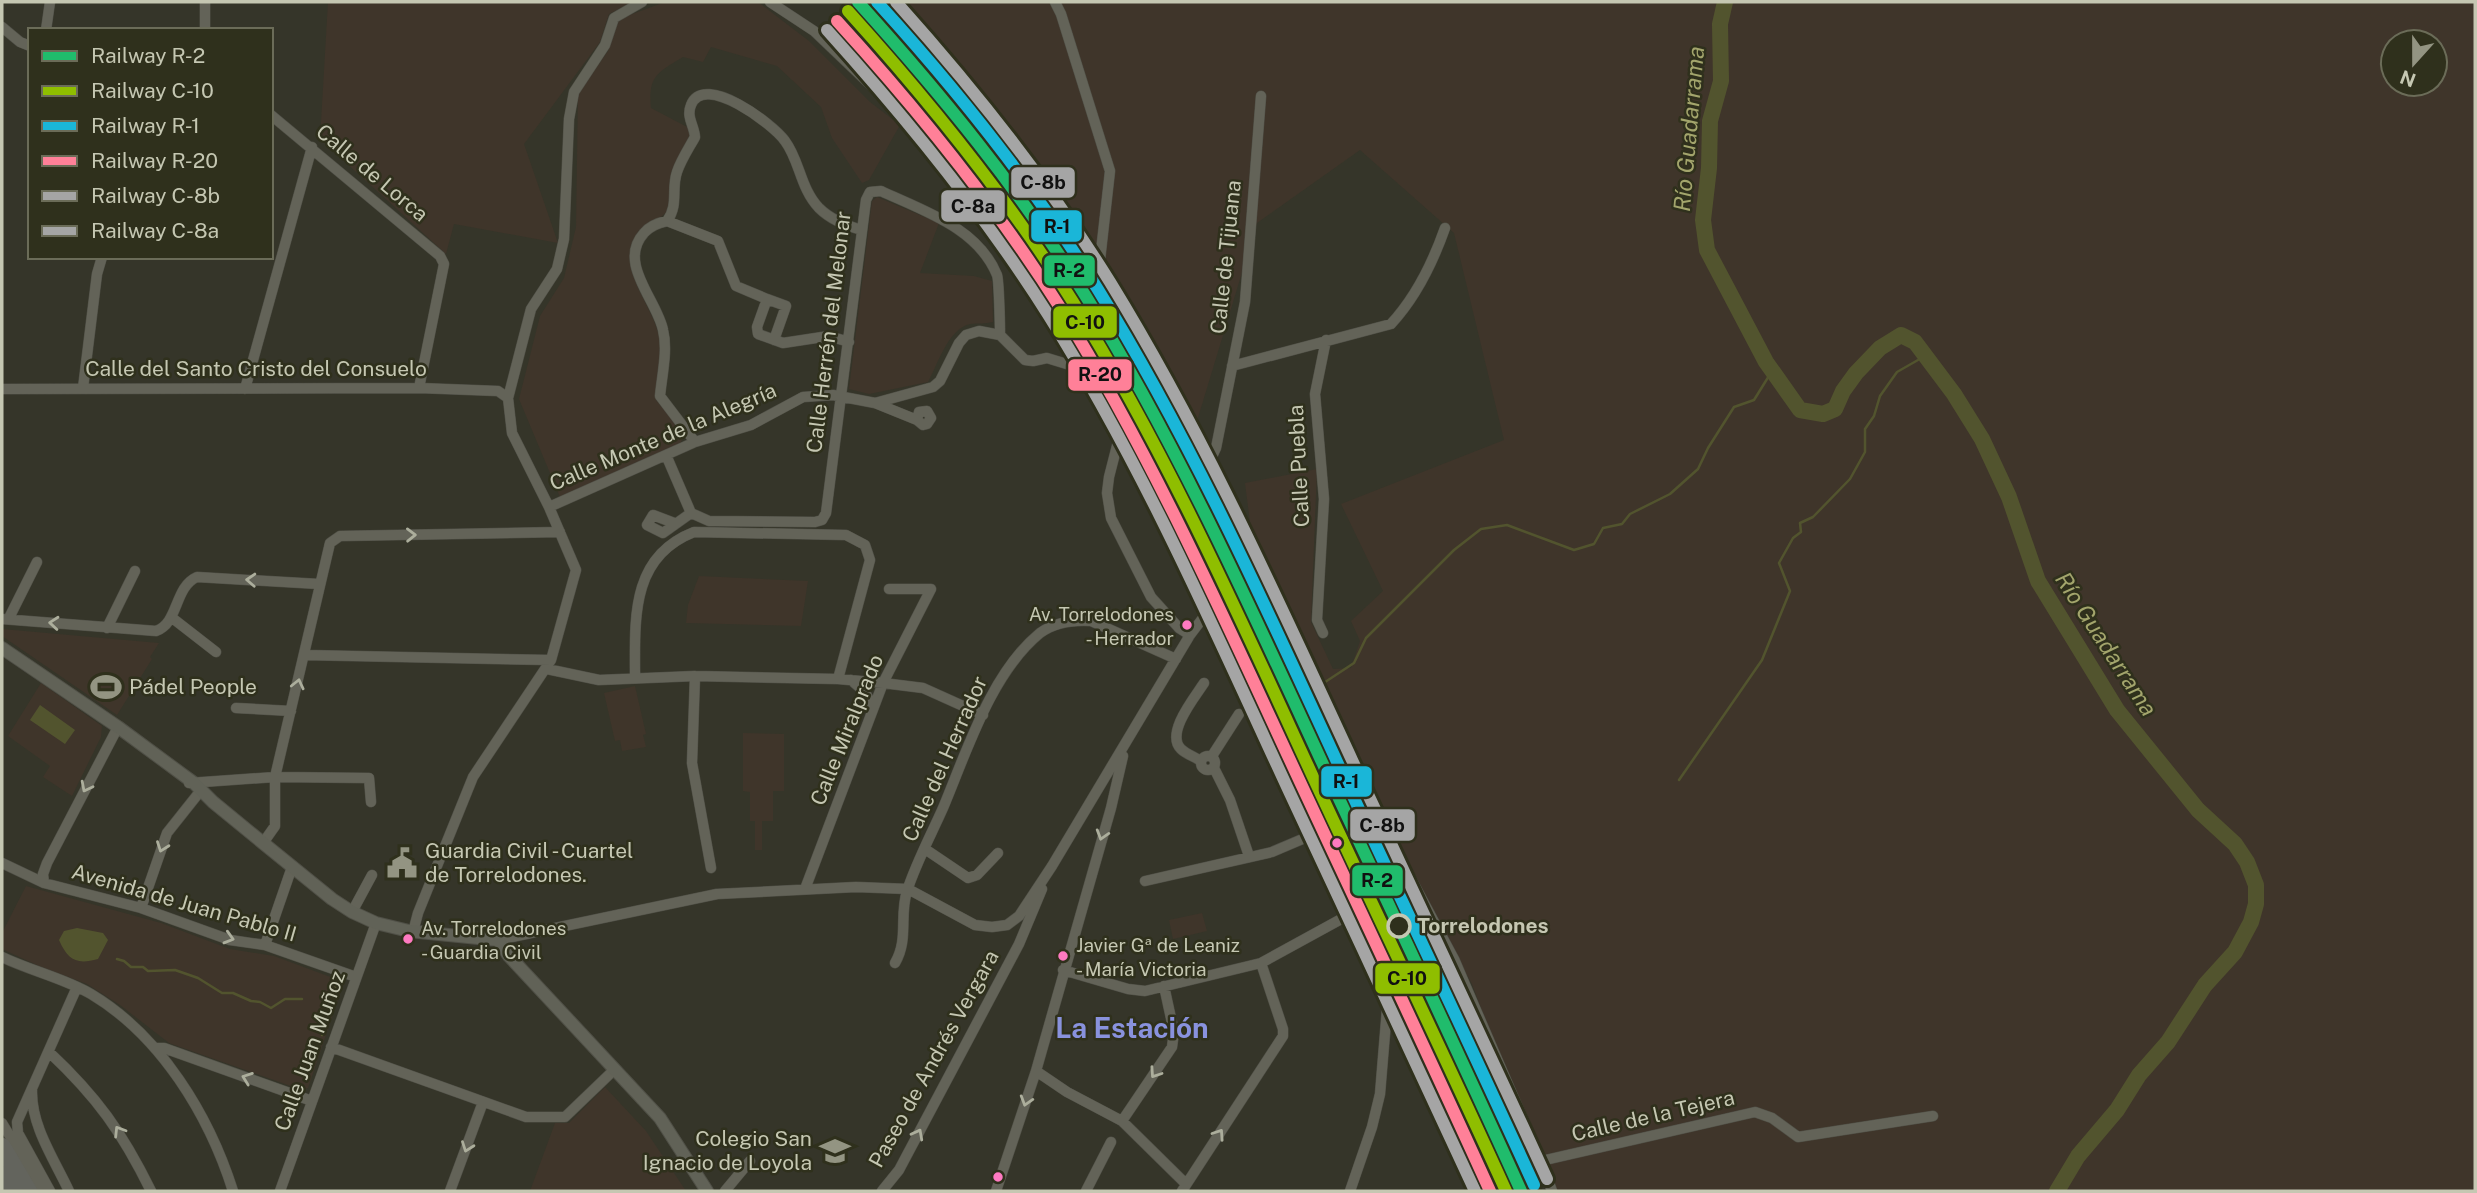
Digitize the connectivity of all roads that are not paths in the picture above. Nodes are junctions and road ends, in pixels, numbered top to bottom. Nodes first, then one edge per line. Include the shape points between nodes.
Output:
1 (50, 2) edge
2 (205, 2) edge
3 (642, 2) edge
4 (770, 2) edge
5 (1055, 2) edge
6 (2, 27) edge
7 (46, 28) edge
8 (205, 28) edge
9 (28, 45) edge
10 (1261, 96) dead end
11 (273, 117) edge
12 (312, 147) junction
13 (667, 221) junction
14 (1445, 228) dead end
15 (862, 230) junction
16 (101, 259) edge
17 (767, 299) junction
18 (999, 335) junction
19 (774, 340) junction
20 (1326, 340) junction
21 (849, 342) junction
22 (1232, 366) junction
23 (1083, 369) junction
24 (83, 388) junction
25 (419, 388) junction
26 (2, 389) edge
27 (245, 389) junction
28 (900, 396) junction
29 (842, 397) junction
30 (508, 398) junction
31 (875, 402) junction
32 (896, 411) junction
33 (917, 420) dead end
34 (695, 442) junction
35 (666, 455) junction
36 (1210, 461) junction
37 (549, 507) junction
38 (691, 513) junction
39 (674, 523) dead end
40 (560, 532) junction
41 (37, 562) dead end
42 (135, 571) dead end
43 (319, 584) junction
44 (889, 589) dead end
45 (1224, 600) junction
46 (171, 617) junction
47 (5, 619) edge
48 (107, 628) junction
49 (1323, 633) dead end
50 (1190, 635) junction
51 (2, 648) edge
52 (216, 652) dead end
53 (304, 655) junction
54 (1176, 659) junction
55 (549, 664) junction
56 (695, 676) junction
57 (635, 678) junction
58 (838, 679) junction
59 (850, 680) junction
60 (883, 683) junction
61 (1204, 683) dead end
62 (873, 707) junction
63 (236, 708) dead end
64 (291, 711) junction
65 (1239, 714) dead end
66 (983, 715) junction
67 (118, 727) junction
68 (1125, 745) junction
69 (1212, 756) junction
70 (1201, 761) junction
71 (1214, 768) junction
72 (275, 777) junction
73 (196, 789) junction
74 (1094, 796) junction
75 (371, 802) dead end
76 (1111, 808) junction
77 (1319, 832) junction
78 (263, 843) junction
79 (925, 849) junction
80 (998, 853) dead end
81 (1249, 856) junction
82 (2, 863) edge
83 (1052, 866) junction
84 (292, 867) junction
85 (711, 868) dead end
86 (372, 875) dead end
87 (1396, 876) dead end
88 (1145, 881) dead end
89 (44, 883) junction
90 (806, 889) junction
91 (908, 889) junction
92 (141, 908) junction
93 (352, 912) junction
94 (1354, 912) junction
95 (376, 923) junction
96 (1007, 925) junction
97 (413, 932) junction
98 (498, 940) junction
99 (1019, 944) junction
100 (265, 945) junction
101 (2, 957) edge
102 (1261, 962) junction
103 (895, 963) dead end
104 (1063, 970) junction
105 (356, 977) junction
106 (1164, 986) junction
107 (76, 987) junction
108 (331, 1047) junction
109 (155, 1048) junction
110 (49, 1052) junction
111 (615, 1069) junction
112 (1036, 1071) junction
113 (32, 1090) junction
114 (312, 1101) junction
115 (483, 1102) junction
116 (1933, 1116) dead end
117 (1122, 1121) junction
118 (2, 1124) edge
119 (1111, 1142) dead end
120 (2, 1147) edge
121 (750, 1161) dead end
122 (1541, 1161) junction
123 (2, 1176) edge
124 (1184, 1188) edge
125 (11, 1191) edge
126 (28, 1191) edge
127 (43, 1191) edge
128 (50, 1191) edge
129 (69, 1191) edge
130 (151, 1191) edge
131 (233, 1191) edge
132 (280, 1191) edge
133 (450, 1191) edge
134 (707, 1191) edge
135 (725, 1191) edge
136 (882, 1191) edge
137 (996, 1191) edge
138 (1086, 1191) edge
139 (1350, 1191) edge
140 (1552, 1191) edge

1 - 7 street
2 - 8 street
3 - 30 street via 614,18 606,44 574,92 564,239 557,269 531,309
4 - 23 street via 814,31 880,94 942,144 1014,246 1060,339
5 - 36 street via 1110,171 1100,260 1104,272
6 - 9 street
10 - 22 street, Calle de Tijuana via 1245,302
11 - 12 street, Calle de Lorca
12 - 25 street, Calle de Lorca via 444,264
12 - 27 street
13 - 15 street via 674,206 676,174 695,136 691,105 709,94 741,105 773,127 791,149 812,200 831,217
13 - 17 street via 718,242 736,286
13 - 34 street via 658,222 639,238 635,261 638,278 663,329 660,396
14 - 20 street via 1407,306 1391,324
15 - 18 street, Calle Herrén del Melonar via 867,195 881,191 947,222 973,240 997,275
15 - 21 street, Calle Herrén del Melonar
16 - 24 street
17 - 19 street via 758,334
17 - 19 street via 786,306
18 - 23 street via 1025,360 1047,358
18 - 28 street, Calle Monte de la Alegría via 979,331 966,335 940,381
19 - 21 street via 783,343 829,336
20 - 22 street
20 - 49 street, Calle Puebla via 1315,394 1324,499 1317,620
21 - 29 street, Calle Herrén del Melonar
22 - 36 street, Calle de Tijuana
23 - 50 street via 1119,412 1120,434 1107,493 1111,518 1151,597
24 - 26 street, Calle del Santo Cristo del Consuelo
24 - 27 street, Calle del Santo Cristo del Consuelo
25 - 27 street, Calle del Santo Cristo del Consuelo
25 - 30 street, Calle del Santo Cristo del Consuelo via 498,391
28 - 31 street, Calle Monte de la Alegría
28 - 32 street
29 - 31 street, Calle Monte de la Alegría
29 - 34 street, Calle Monte de la Alegría via 803,397 751,425
29 - 38 street, Calle Herrén del Melonar via 822,520 709,521
30 - 37 street via 512,433
31 - 32 street, Calle Monte de la Alegría
32 - 33 street, Calle Monte de la Alegría
34 - 35 street, Calle Monte de la Alegría
35 - 37 street, Calle Monte de la Alegría
35 - 38 street
36 - 45 street, Calle de Tijuana, bridge via 1212,474 1207,481 1180,495 1178,504
37 - 40 street
38 - 39 street
43 -> 40 street via 330,543 340,536
40 - 55 street via 576,570
41 - 47 street
42 - 48 street
43 -> 46 street via 197,577 185,586
43 - 53 street
44 - 60 street, Calle Miralprado via 931,589
45 - 50 street via 1209,610
45 - 77 street via 1265,687
46 - 48 street via 156,631
46 - 52 street
48 -> 47 street
50 - 54 street
51 - 67 main road
53 - 55 street
64 -> 53 street
54 - 66 street, Calle del Herrador via 1091,621 1066,623 1041,634 1011,662
54 - 68 street
55 - 57 street via 599,680
55 - 97 street via 472,777
56 - 57 street
56 - 58 street
56 - 85 street via 692,763
57 - 58 street via 635,635 646,571 675,539 694,532 846,535 865,545 870,560
58 - 59 street
59 - 60 street
59 - 62 street via 865,692
60 - 62 street, Calle Miralprado
60 - 66 street via 923,688
61 - 70 street via 1177,732 1181,748
62 - 90 street, Calle Miralprado
63 - 64 street
64 - 72 street
65 - 69 street
66 - 79 street, Calle del Herrador
67 - 73 main road
67 -> 89 street via 47,863
68 - 74 street
68 - 76 street
69 - 70 street
69 - 71 street
70 - 71 street via 1204,769
71 - 81 street
72 - 73 street via 200,781
72 - 75 street via 369,778
72 - 78 street via 275,826
73 - 78 main road
73 -> 92 street via 167,834
74 - 76 street via 1107,800
74 - 83 street
76 -> 104 street
77 - 81 street via 1272,852
77 - 94 street
78 - 84 main road
79 - 80 street via 968,878 978,875
79 - 91 street, Calle del Herrador
81 - 88 street
82 - 89 street, Avenida de Juan Pablo II
83 - 96 street via 1019,916
83 - 99 street, Paseo de Andrés Vergara
84 - 93 main road
84 - 100 street
86 - 93 street
87 - 122 street via 1408,873 1454,959
89 - 92 street, Avenida de Juan Pablo II
90 - 91 street
90 - 98 street via 716,894
91 - 96 street via 975,925
91 - 103 street, Calle del Herrador via 902,951
92 -> 100 street, Avenida de Juan Pablo II via 230,940
93 - 95 main road
94 - 102 street
94 - 139 street via 1386,992 1387,1009 1380,1094
95 - 97 main road
95 - 105 street, Calle Juan Muñoz
96 - 99 street, Paseo de Andrés Vergara
97 - 98 main road
98 - 111 main road
136 -> 99 street, Paseo de Andrés Vergara via 902,1164
100 - 105 street, Avenida de Juan Pablo II
101 - 107 street
102 - 106 street
124 -> 102 street via 1283,1036
104 - 106 street via 1137,991
104 - 112 street
105 - 108 street, Calle Juan Muñoz
106 -> 117 street via 1174,1032 1172,1047
107 - 109 street via 122,1016
107 - 110 street
108 - 114 street, Calle Juan Muñoz
108 - 115 street
114 -> 109 street
109 - 131 street via 200,1114
110 - 113 street
130 -> 110 street via 109,1115
111 - 115 street via 565,1117 526,1117
111 - 134 main road via 673,1135
112 - 117 street
112 -> 137 street
113 - 128 street via 17,1122 18,1133
113 - 129 street via 36,1121
114 - 132 street, Calle Juan Muñoz
115 -> 133 street
116 - 122 street, Calle de la Tejera via 1798,1137 1755,1112
117 - 124 street
118 - 127 street
119 - 138 street
120 - 126 highway
121 - 135 street
122 - 140 street
123 - 125 highway

